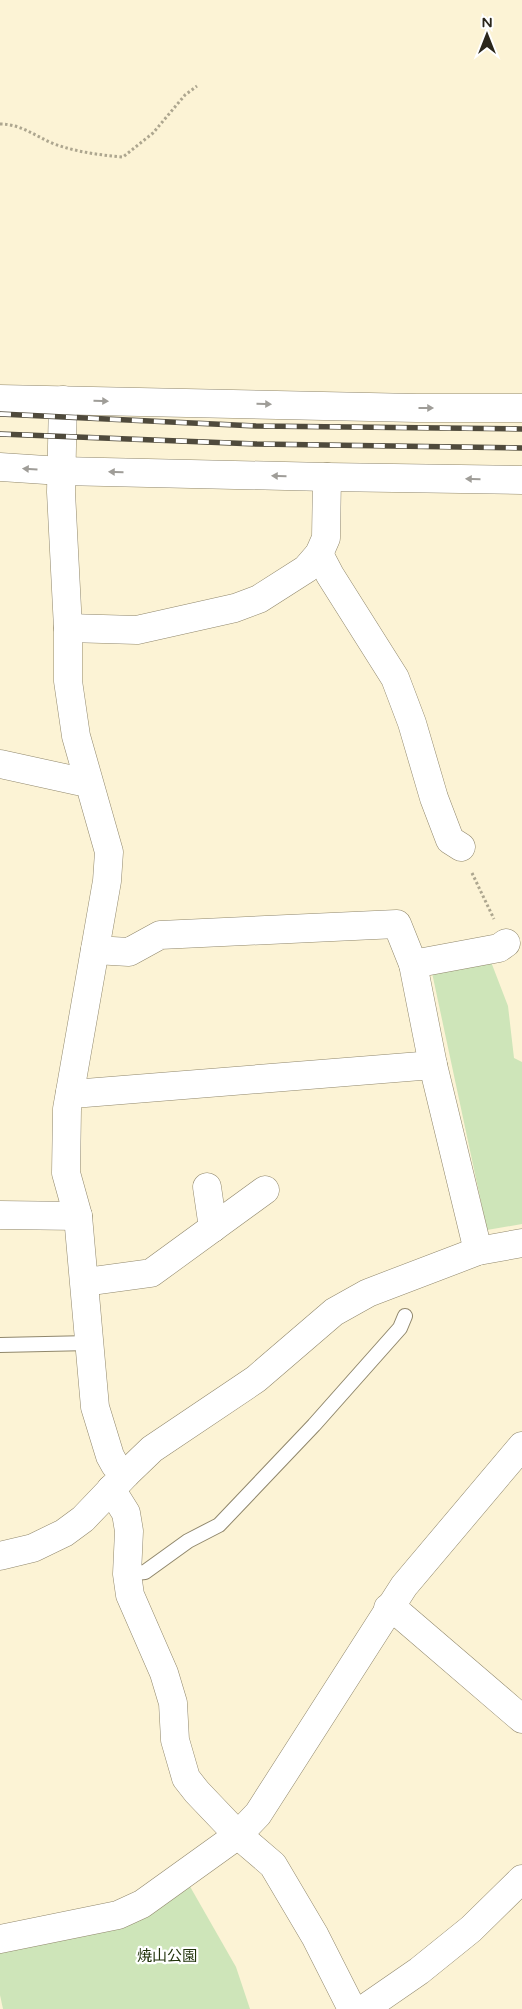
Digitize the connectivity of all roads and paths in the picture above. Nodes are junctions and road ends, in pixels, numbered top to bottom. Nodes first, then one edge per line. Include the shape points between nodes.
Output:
1 (197, 86) dead end
2 (0, 124) edge
3 (3, 395) edge
4 (63, 400) junction
5 (522, 408) edge
6 (0, 468) edge
7 (61, 471) junction
8 (327, 477) junction
9 (522, 480) edge
10 (320, 554) junction
11 (68, 628) junction
12 (0, 764) edge
13 (88, 780) junction
14 (461, 847) joint
15 (506, 943) joint
16 (95, 950) junction
17 (413, 964) junction
18 (433, 1065) junction
19 (70, 1093) junction
20 (208, 1188) dead end
21 (265, 1190) dead end
22 (0, 1216) edge
23 (78, 1216) junction
24 (213, 1228) junction
25 (522, 1243) edge
26 (478, 1251) junction
27 (85, 1282) junction
28 (405, 1316) dead end
29 (90, 1342) junction
30 (0, 1344) edge
31 (522, 1446) edge
32 (118, 1481) junction
33 (0, 1556) edge
34 (127, 1574) junction
35 (388, 1608) junction
36 (522, 1719) edge
37 (238, 1835) junction
38 (522, 1879) edge
39 (0, 1938) edge
40 (352, 2009) edge
41 (364, 2009) edge

1 - 2 path via 185,95 153,133 123,157 85,154 13,124
3 - 4 street
4 -> 5 street
4 - 7 street
7 -> 6 street
8 -> 7 street
7 - 11 street
9 -> 8 street
8 - 10 street via 326,538
10 - 11 street via 306,569 259,599 235,608 137,630
10 - 14 street via 395,678 450,840
11 - 13 street via 68,681 76,736
12 - 13 street
13 - 16 street via 109,852 108,881
14 - 15 path
15 - 17 street via 498,948
16 - 17 street via 129,952 160,935 397,924
16 - 19 street
17 - 18 street
18 - 19 street
18 - 26 street
19 - 23 street via 66,1173
20 - 24 street
21 - 24 street
22 - 23 street
23 - 27 street
24 - 27 street via 151,1272
25 - 26 street
26 - 32 street via 368,1293 334,1312 256,1379 152,1449
27 - 29 street
28 - 34 lane via 400,1328 314,1425 219,1525 188,1541 146,1572
29 - 30 lane
29 - 32 street via 95,1407
31 - 35 street
32 - 33 street via 83,1519 64,1533 34,1548
32 - 34 street via 129,1531
34 - 37 street via 130,1595 167,1681 173,1703 174,1740 186,1778
35 - 36 street via 402,1616
35 - 37 street via 258,1814
37 - 39 street via 142,1904 118,1915
37 - 40 street via 273,1865 315,1936
38 - 41 street via 464,1935

